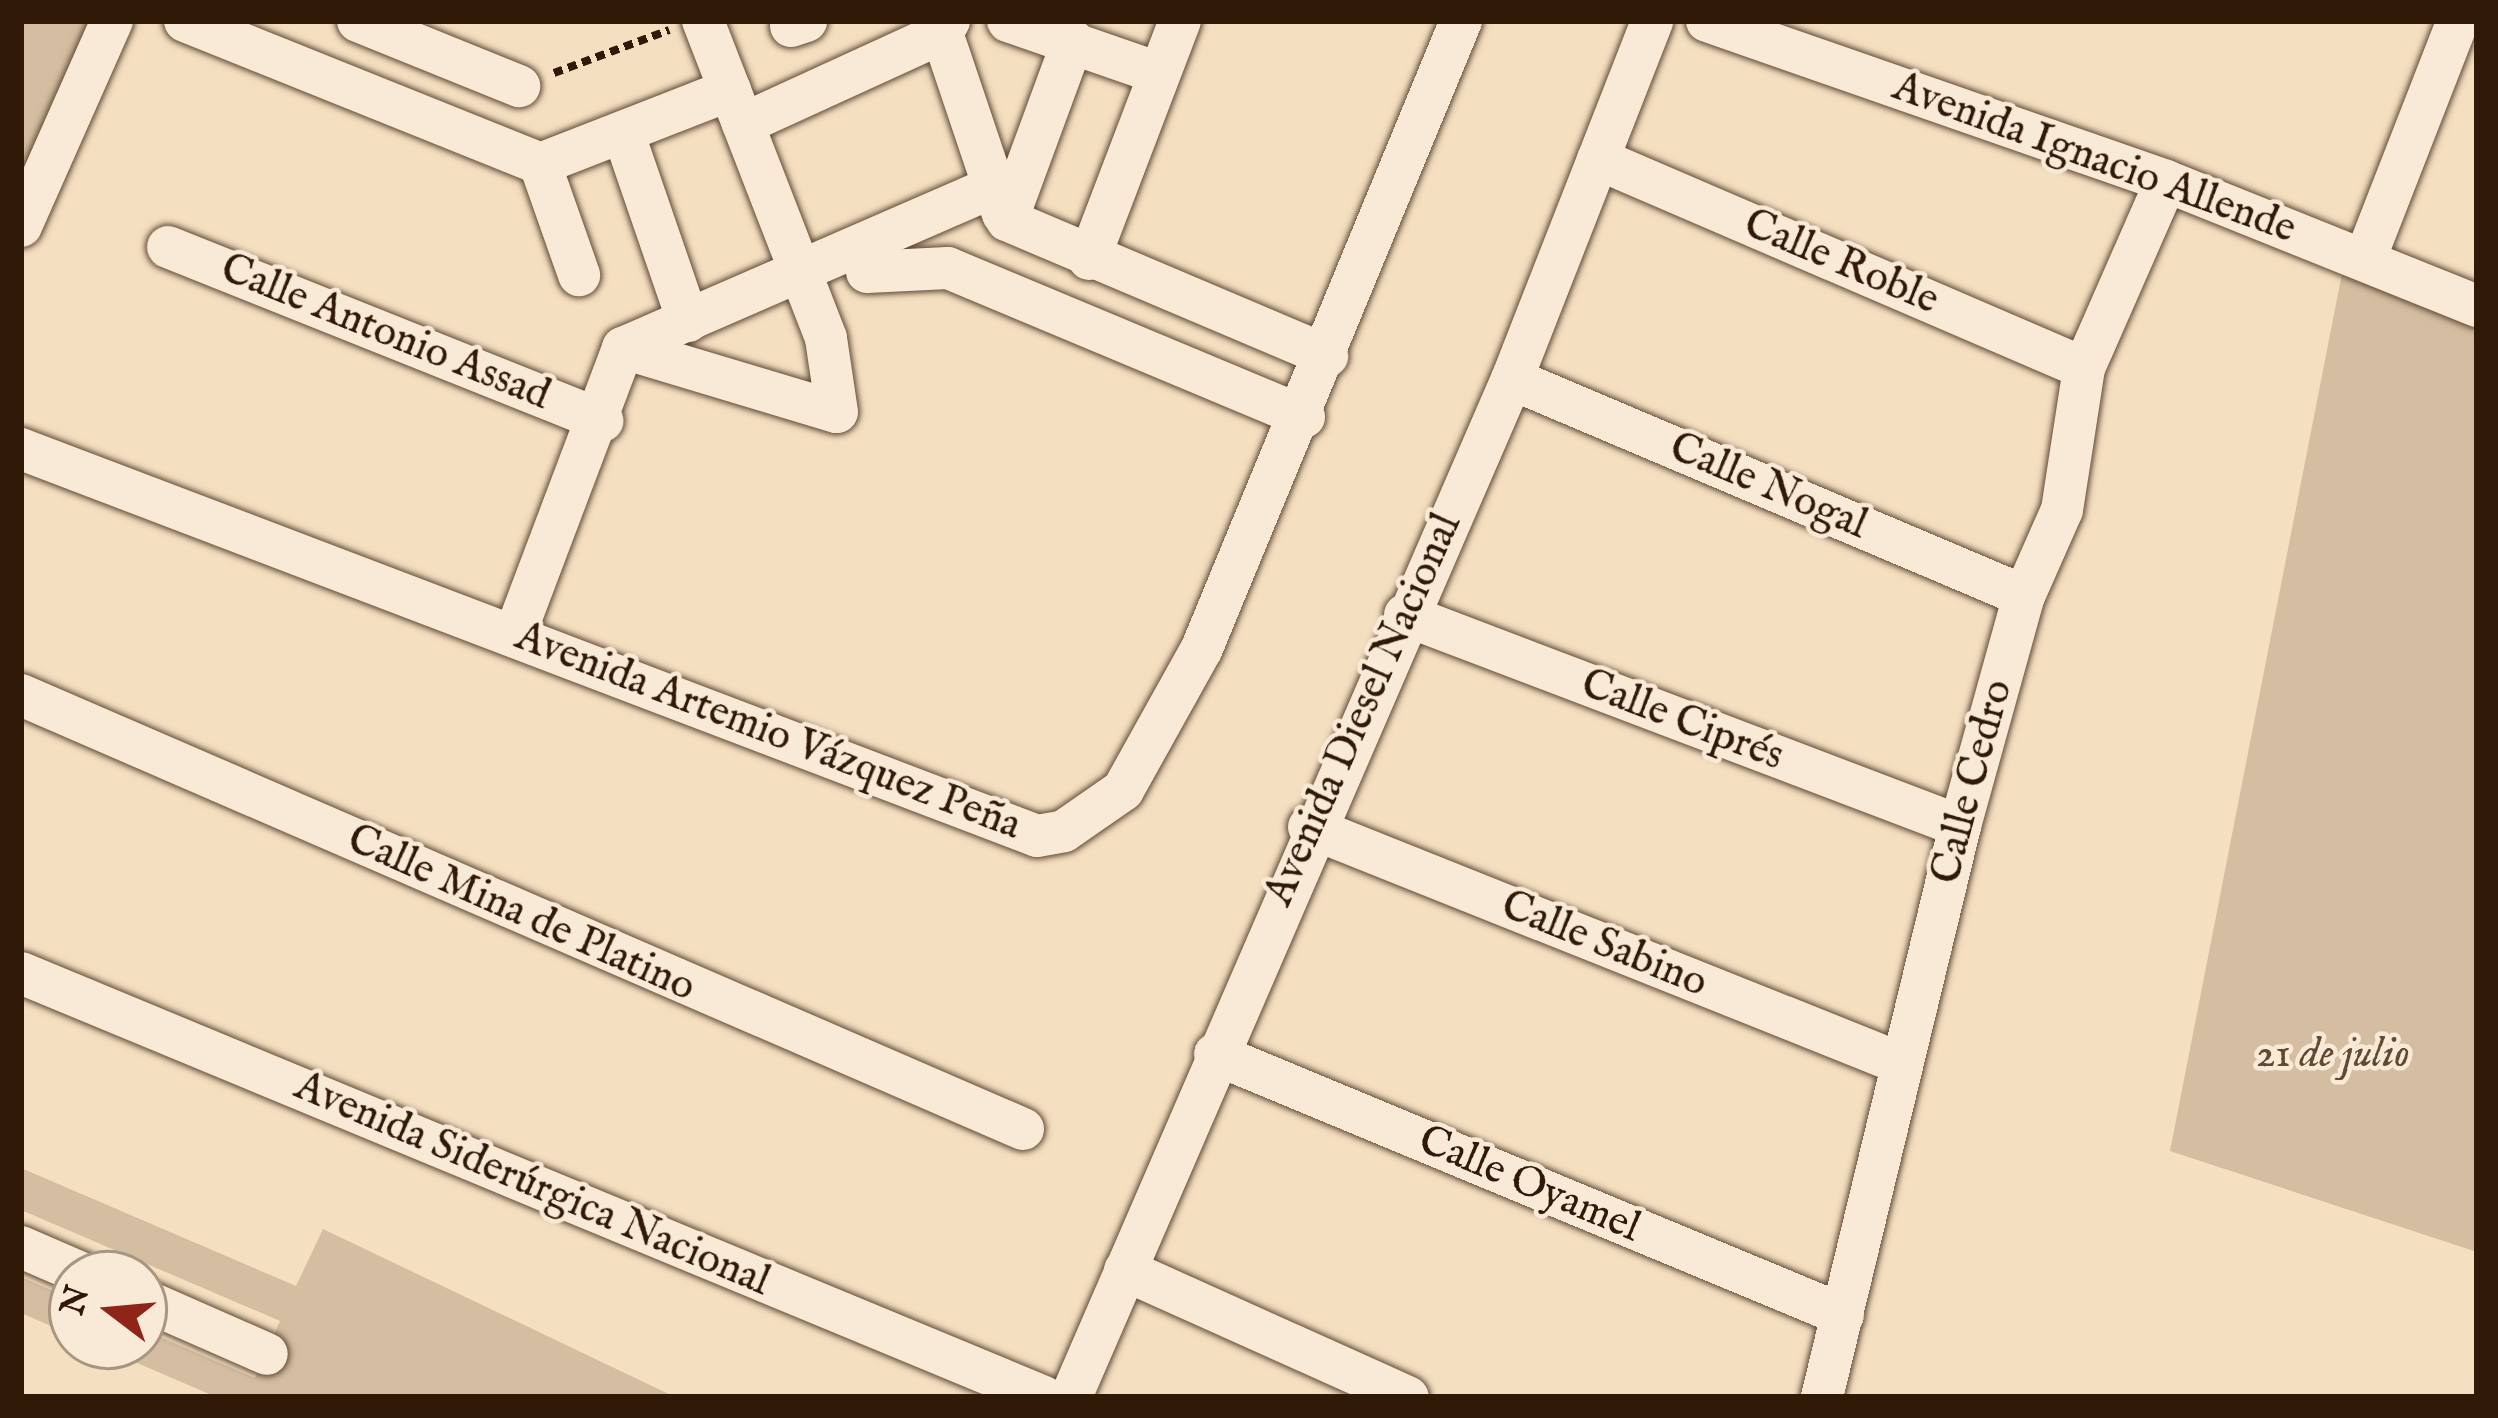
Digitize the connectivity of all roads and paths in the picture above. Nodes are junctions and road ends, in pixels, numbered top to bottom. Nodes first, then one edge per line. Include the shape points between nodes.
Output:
1 (112, 21) edge
2 (185, 21) edge
3 (693, 21) edge
4 (703, 21) edge
5 (1008, 21) edge
6 (1180, 21) edge
7 (1461, 21) edge
8 (1652, 21) edge
9 (1707, 21) edge
10 (2458, 21) edge
11 (373, 24) edge
12 (946, 27) edge
13 (1804, 37) edge
14 (1073, 41) junction
15 (1158, 74) junction
16 (519, 86) joint
17 (736, 107) junction
18 (623, 132) junction
19 (1598, 159) junction
20 (540, 164) junction
21 (2166, 181) junction
22 (998, 204) junction
23 (21, 226) edge
24 (168, 247) dead end
25 (1089, 259) junction
26 (2365, 260) junction
27 (867, 272) dead end
28 (579, 275) dead end
29 (804, 275) junction
30 (2477, 306) edge
31 (688, 321) junction
32 (623, 348) junction
33 (1328, 356) junction
34 (2084, 368) junction
35 (1512, 379) junction
36 (1304, 417) junction
37 (602, 421) junction
38 (21, 449) edge
39 (2024, 596) junction
40 (1405, 615) junction
41 (515, 634) junction
42 (21, 695) edge
43 (1960, 826) junction
44 (1309, 827) junction
45 (21, 974) edge
46 (1215, 1054) junction
47 (1900, 1063) junction
48 (1023, 1129) dead end
49 (1125, 1270) junction
50 (168, 1311) edge
51 (1843, 1315) junction
52 (267, 1354) dead end
53 (1347, 1385) edge
54 (1044, 1397) edge
55 (1071, 1397) edge
56 (1408, 1397) edge
57 (1822, 1397) edge

1 - 23 street
2 - 20 street
3 - 16 path
4 - 17 street
5 - 14 street
6 - 15 street
7 - 33 street, Avenida Artemio Vázquez Peña
8 - 19 street, Avenida Diesel Nacional
9 - 13 street, Avenida Ignacio Allende
10 - 26 street
11 - 16 street
12 - 17 street
12 - 22 street
13 - 21 street, Avenida Ignacio Allende
14 - 15 street
14 - 22 street
15 - 25 street
17 - 18 street
17 - 29 street
18 - 20 street
18 - 31 street
19 - 34 street, Calle Roble
19 - 35 street, Avenida Diesel Nacional
20 - 28 street
21 - 26 street, Avenida Ignacio Allende
21 - 34 street, Calle Cedro
22 - 25 street
22 - 29 street
24 - 37 street, Calle Antonio Assad
25 - 33 street
26 - 30 street, Avenida Ignacio Allende
27 - 36 street via 948,268
29 - 31 street
29 - 32 street via 837,412
31 - 32 street
32 - 37 street
33 - 36 street, Avenida Artemio Vázquez Peña
34 - 39 street, Calle Cedro via 2062,510
35 - 39 street, Calle Nogal
35 - 40 street, Avenida Diesel Nacional
36 - 41 street, Avenida Artemio Vázquez Peña via 1202,648 1123,790 1064,831 1037,836
37 - 41 street
38 - 41 street, Avenida Artemio Vázquez Peña
39 - 43 street, Calle Cedro
40 - 43 street, Calle Ciprés
40 - 44 street, Avenida Diesel Nacional
42 - 48 street, Calle Mina de Platino
43 - 47 street, Calle Cedro
44 - 46 street, Avenida Diesel Nacional
44 - 47 street, Calle Sabino
45 - 54 street, Avenida Siderúrgica Nacional
46 - 49 street, Avenida Diesel Nacional
46 - 51 street, Calle Oyamel
47 - 51 street, Calle Cedro
49 - 53 street
49 - 55 street, Avenida Diesel Nacional
50 - 52 street
51 - 57 street, Calle Cedro
53 - 56 street

